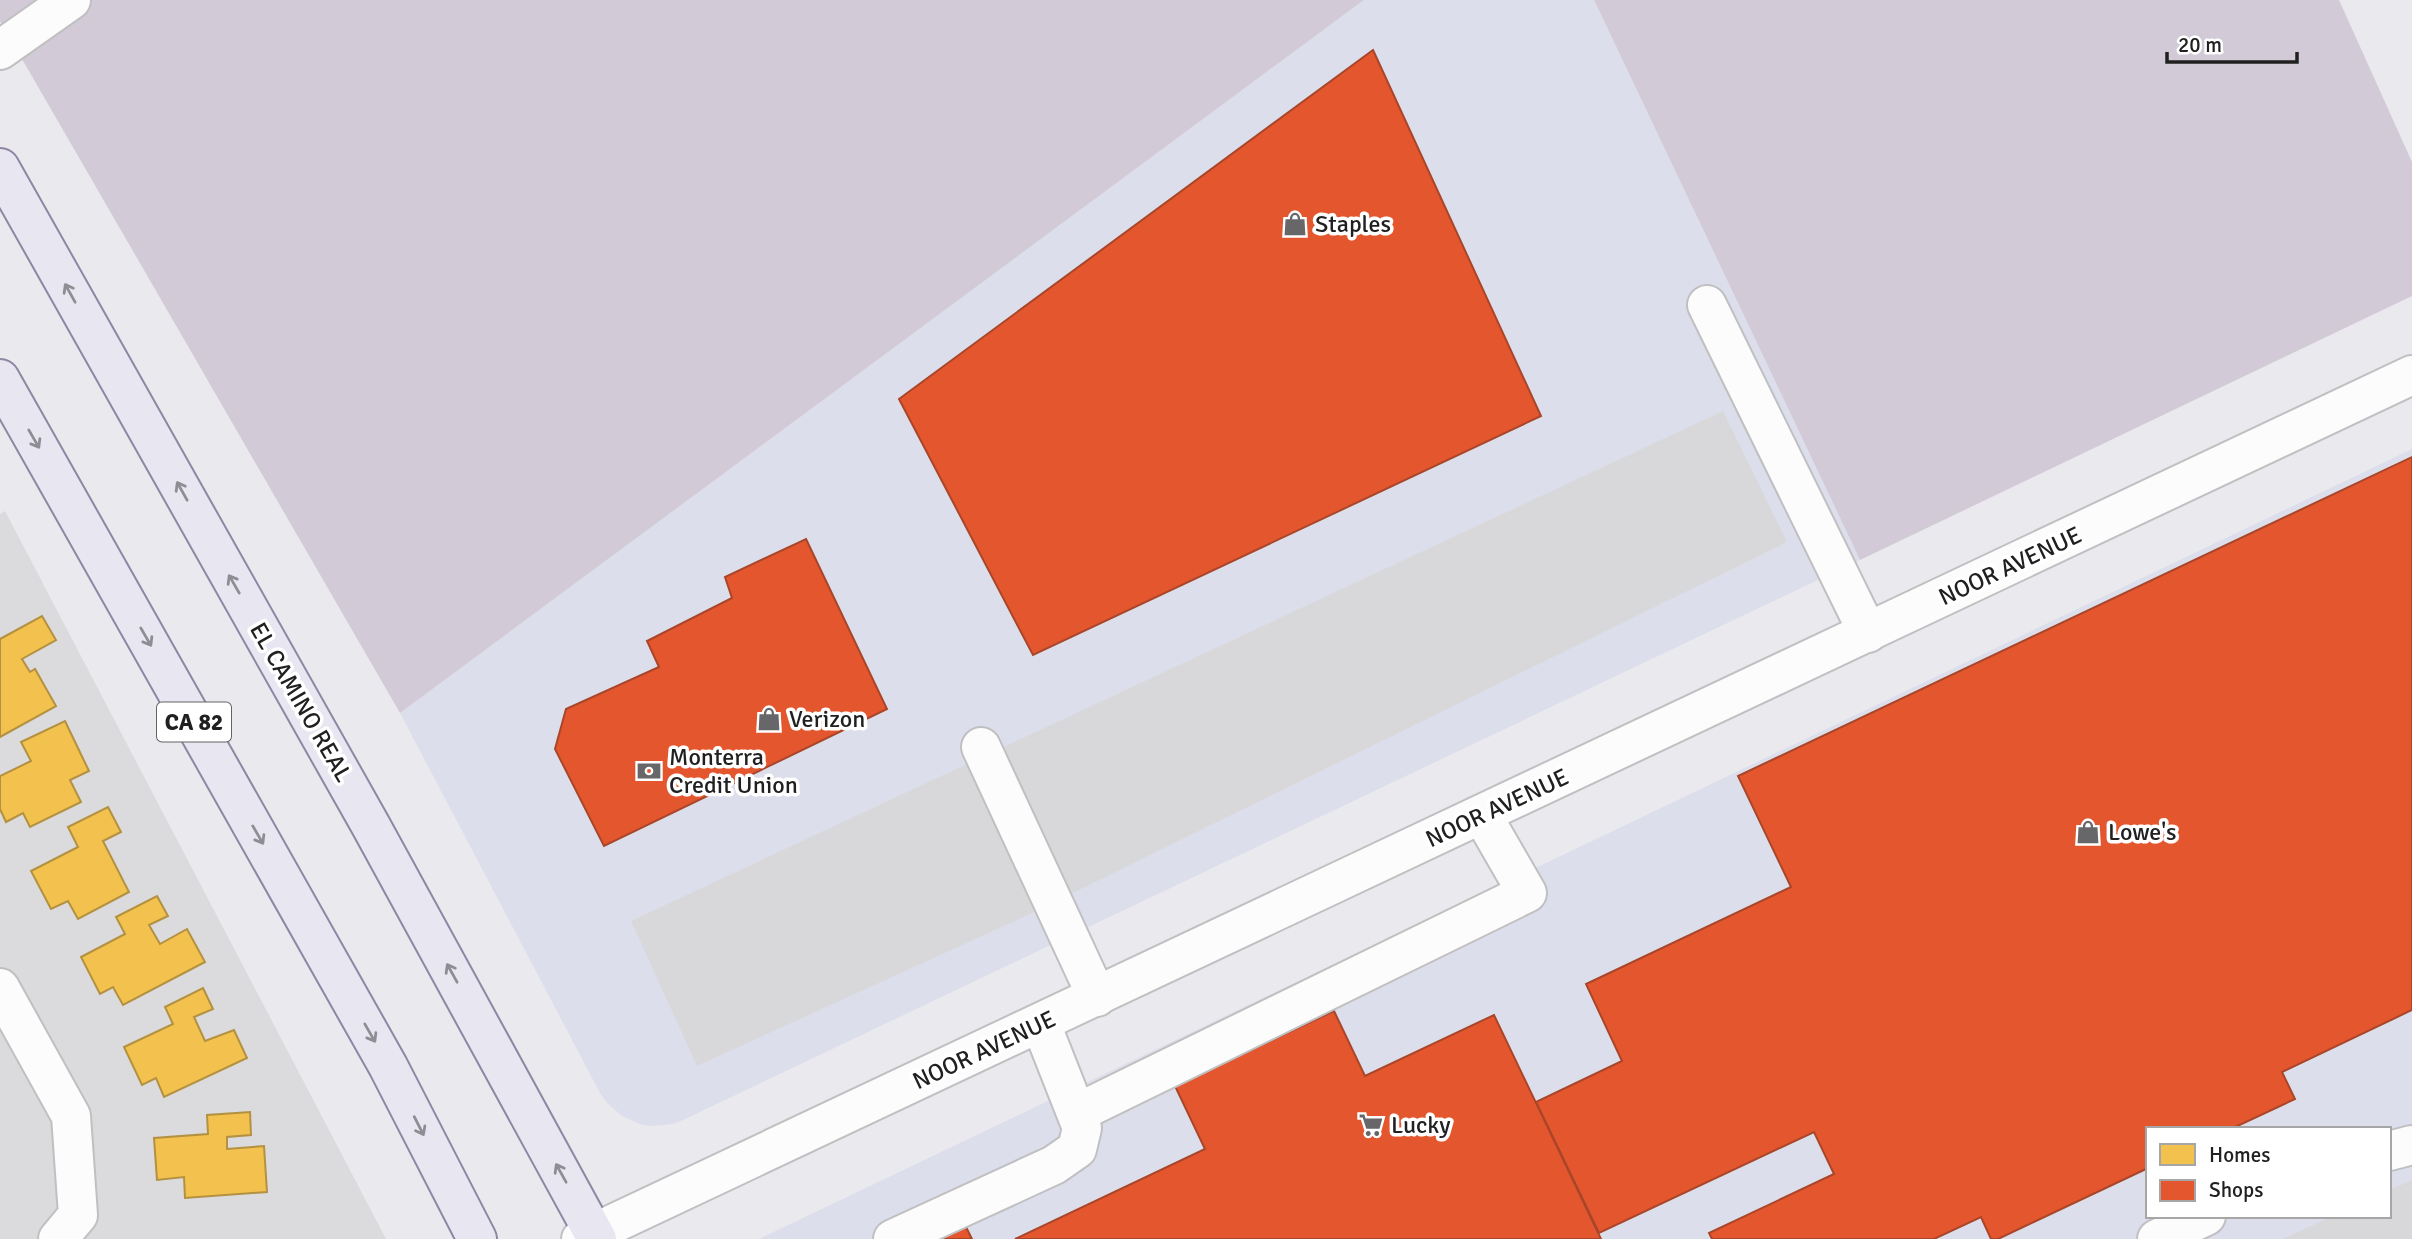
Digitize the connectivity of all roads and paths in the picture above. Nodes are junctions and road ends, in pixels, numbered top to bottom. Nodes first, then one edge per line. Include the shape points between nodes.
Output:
1 (71, 0) edge
2 (0, 50) edge
3 (0, 167) edge
4 (1707, 305) dead end
5 (2412, 375) edge
6 (0, 379) edge
7 (1868, 633) junction
8 (981, 747) dead end
9 (1482, 815) junction
10 (0, 988) edge
11 (1097, 997) junction
12 (1041, 1024) junction
13 (1077, 1113) junction
14 (2412, 1145) edge
15 (2391, 1150) edge
16 (2202, 1218) edge
17 (591, 1237) edge
18 (58, 1239) edge
19 (477, 1239) edge
20 (893, 1239) edge
21 (2157, 1239) edge

1 - 2 street
17 -> 3 main road, EL CAMINO REAL via 371,826
4 - 7 street
5 - 7 street, NOOR AVENUE
6 -> 19 main road, CA 82 via 388,1066
7 - 9 street, NOOR AVENUE
8 - 11 street
9 - 11 street, NOOR AVENUE
9 - 13 street via 1527,893
10 - 18 street via 71,1116 78,1215
11 - 12 street, NOOR AVENUE
12 - 13 street
12 - 17 street, NOOR AVENUE
13 - 20 street via 1082,1128 1077,1149 1054,1165
14 - 15 street
16 - 21 street

